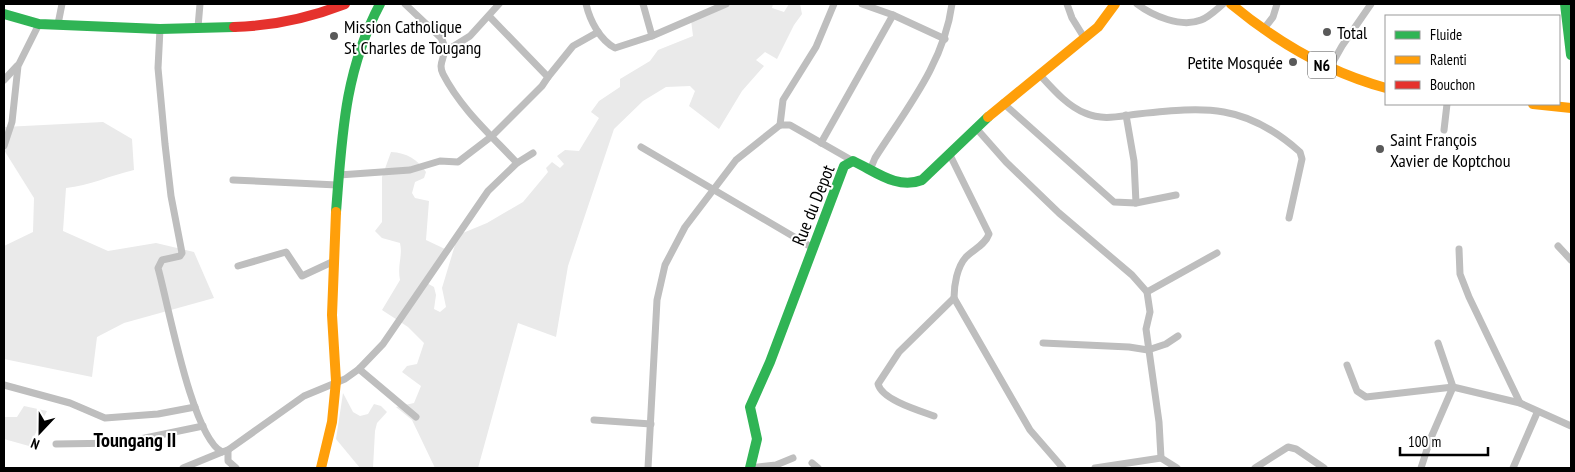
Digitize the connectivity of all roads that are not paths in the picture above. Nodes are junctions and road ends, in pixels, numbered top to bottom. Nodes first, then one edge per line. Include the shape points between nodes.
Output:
1 (62, 4) edge
2 (200, 4) edge
3 (345, 4) edge
4 (380, 4) edge
5 (405, 4) edge
6 (499, 4) edge
7 (586, 4) edge
8 (643, 4) edge
9 (726, 4) edge
10 (834, 4) edge
11 (862, 4) edge
12 (952, 4) edge
13 (1067, 4) edge
14 (1115, 4) edge
15 (1137, 4) edge
16 (1223, 4) edge
17 (1231, 4) edge
18 (1242, 4) edge
19 (1277, 4) edge
20 (1371, 4) edge
21 (1565, 4) edge
22 (4, 14) edge
23 (893, 15) junction
24 (489, 16) junction
25 (39, 24) junction
26 (58, 24) junction
27 (198, 27) junction
28 (1265, 27) junction
29 (160, 29) junction
30 (598, 32) junction
31 (652, 36) junction
32 (945, 38) junction
33 (1570, 38) edge
34 (1085, 39) junction
35 (446, 50) junction
36 (1571, 55) edge
37 (18, 66) junction
38 (1330, 66) junction
39 (1039, 74) junction
40 (548, 77) junction
41 (4, 80) edge
42 (1385, 80) edge
43 (1385, 88) edge
44 (1003, 102) junction
45 (1447, 105) edge
46 (1549, 105) edge
47 (1571, 107) edge
48 (1126, 115) junction
49 (780, 125) junction
50 (976, 128) junction
51 (1444, 130) dead end
52 (492, 136) junction
53 (821, 143) junction
54 (4, 146) edge
55 (641, 147) dead end
56 (533, 153) dead end
57 (949, 153) junction
58 (853, 161) junction
59 (517, 163) junction
60 (870, 170) junction
61 (232, 180) dead end
62 (338, 180) junction
63 (713, 189) junction
64 (1176, 195) dead end
65 (1136, 203) junction
66 (1290, 218) dead end
67 (1558, 246) dead end
68 (813, 248) junction
69 (1459, 249) dead end
70 (1218, 253) dead end
71 (1571, 260) edge
72 (332, 262) junction
73 (238, 266) dead end
74 (1147, 292) junction
75 (954, 298) junction
76 (1178, 336) dead end
77 (1043, 343) dead end
78 (1438, 343) dead end
79 (1148, 350) junction
80 (1347, 365) dead end
81 (359, 369) junction
82 (336, 381) junction
83 (4, 385) edge
84 (1453, 387) junction
85 (1520, 403) junction
86 (195, 407) junction
87 (1537, 413) junction
88 (934, 416) dead end
89 (416, 417) dead end
90 (594, 420) dead end
91 (651, 424) junction
92 (203, 426) junction
93 (1571, 426) edge
94 (56, 444) dead end
95 (225, 451) junction
96 (793, 458) dead end
97 (1161, 458) junction
98 (812, 462) dead end
99 (183, 468) edge
100 (236, 468) edge
101 (322, 468) edge
102 (648, 468) edge
103 (750, 468) edge
104 (818, 468) edge
105 (1064, 468) edge
106 (1095, 468) edge
107 (1177, 468) edge
108 (1255, 468) edge
109 (1324, 468) edge
110 (1421, 468) edge
111 (1513, 468) edge

1 - 26 street
2 - 27 street
3 - 27 main road via 319,14 265,26
4 - 62 main road via 369,25 352,75 344,112
5 - 35 street via 441,38
6 - 24 street
7 - 30 street
8 - 31 street
9 - 31 street
10 - 49 street via 816,47 783,100
11 - 23 street
12 - 32 street
13 - 34 street
14 - 34 main road, Rue du Depot
15 - 16 street via 1177,22 1192,22 1202,20
17 - 28 main road, N6
18 - 28 main road, N6
19 - 28 street
20 - 38 street
21 - 33 main road
22 - 25 main road
23 - 32 street
23 - 53 street
24 - 35 street via 470,36
24 - 40 street
25 - 26 main road
25 - 37 street
26 - 29 main road
27 - 29 main road
28 - 38 main road, N6
29 - 86 street via 158,68 164,144 170,196 182,253 162,260 158,268 180,361
30 - 31 street via 606,43 615,48
30 - 40 street via 573,46
32 - 60 street via 929,76
33 - 36 main road
34 - 39 main road, Rue du Depot
35 - 52 street via 442,71 456,97
37 - 41 street
37 - 54 street via 12,122
38 - 42 main road, N6
38 - 43 main road, N6
39 - 44 main road, Rue du Depot
39 - 48 street via 1058,94 1085,113 1111,118
40 - 52 street
44 - 50 main road, Rue du Depot
44 - 65 street via 1109,198 1123,204
45 - 51 street
46 - 47 main road
48 - 65 street via 1134,161
48 - 66 street via 1182,108 1221,110 1262,124 1300,152 1302,160
49 - 53 street via 790,125
49 - 63 street via 736,160
50 - 57 main road, Rue du Depot
50 - 74 street via 1012,169
52 - 59 street
52 - 62 street via 458,162 440,161 410,170
53 - 58 street
55 - 63 street
56 - 59 street
57 - 60 main road, Rue du Depot via 916,184 904,184
57 - 75 street via 989,234 960,266
58 - 60 main road, Rue du Depot
58 - 68 main road, Rue du Depot via 840,173
59 - 81 street via 488,191 383,344
61 - 62 street
62 - 72 main road
63 - 68 street
63 - 91 street via 685,227 665,265 657,300
64 - 65 street
67 - 71 street
68 - 103 main road, Rue du Depot via 750,407 757,439
69 - 85 street via 1460,274 1469,297
70 - 74 street
72 - 73 street via 302,276 286,252
72 - 82 main road
74 - 79 street via 1150,312 1146,329
75 - 88 street via 899,352 878,384 887,395 901,403
75 - 105 street via 1030,430
76 - 79 street
77 - 79 street via 1129,346
78 - 84 street
79 - 97 street
80 - 84 street via 1357,392 1366,397
81 - 82 street
81 - 89 street
82 - 95 street via 304,396
82 - 101 main road via 332,422
83 - 86 street via 70,403 105,418
84 - 85 street
84 - 110 street
85 - 87 street
86 - 92 street
87 - 93 street
87 - 111 street
90 - 91 street
91 - 102 street
92 - 94 street via 121,443
92 - 95 street via 216,449
95 - 99 street
95 - 100 street via 228,461
96 - 103 street via 776,465
97 - 106 street
97 - 107 street
98 - 104 street
108 - 109 street via 1288,447

